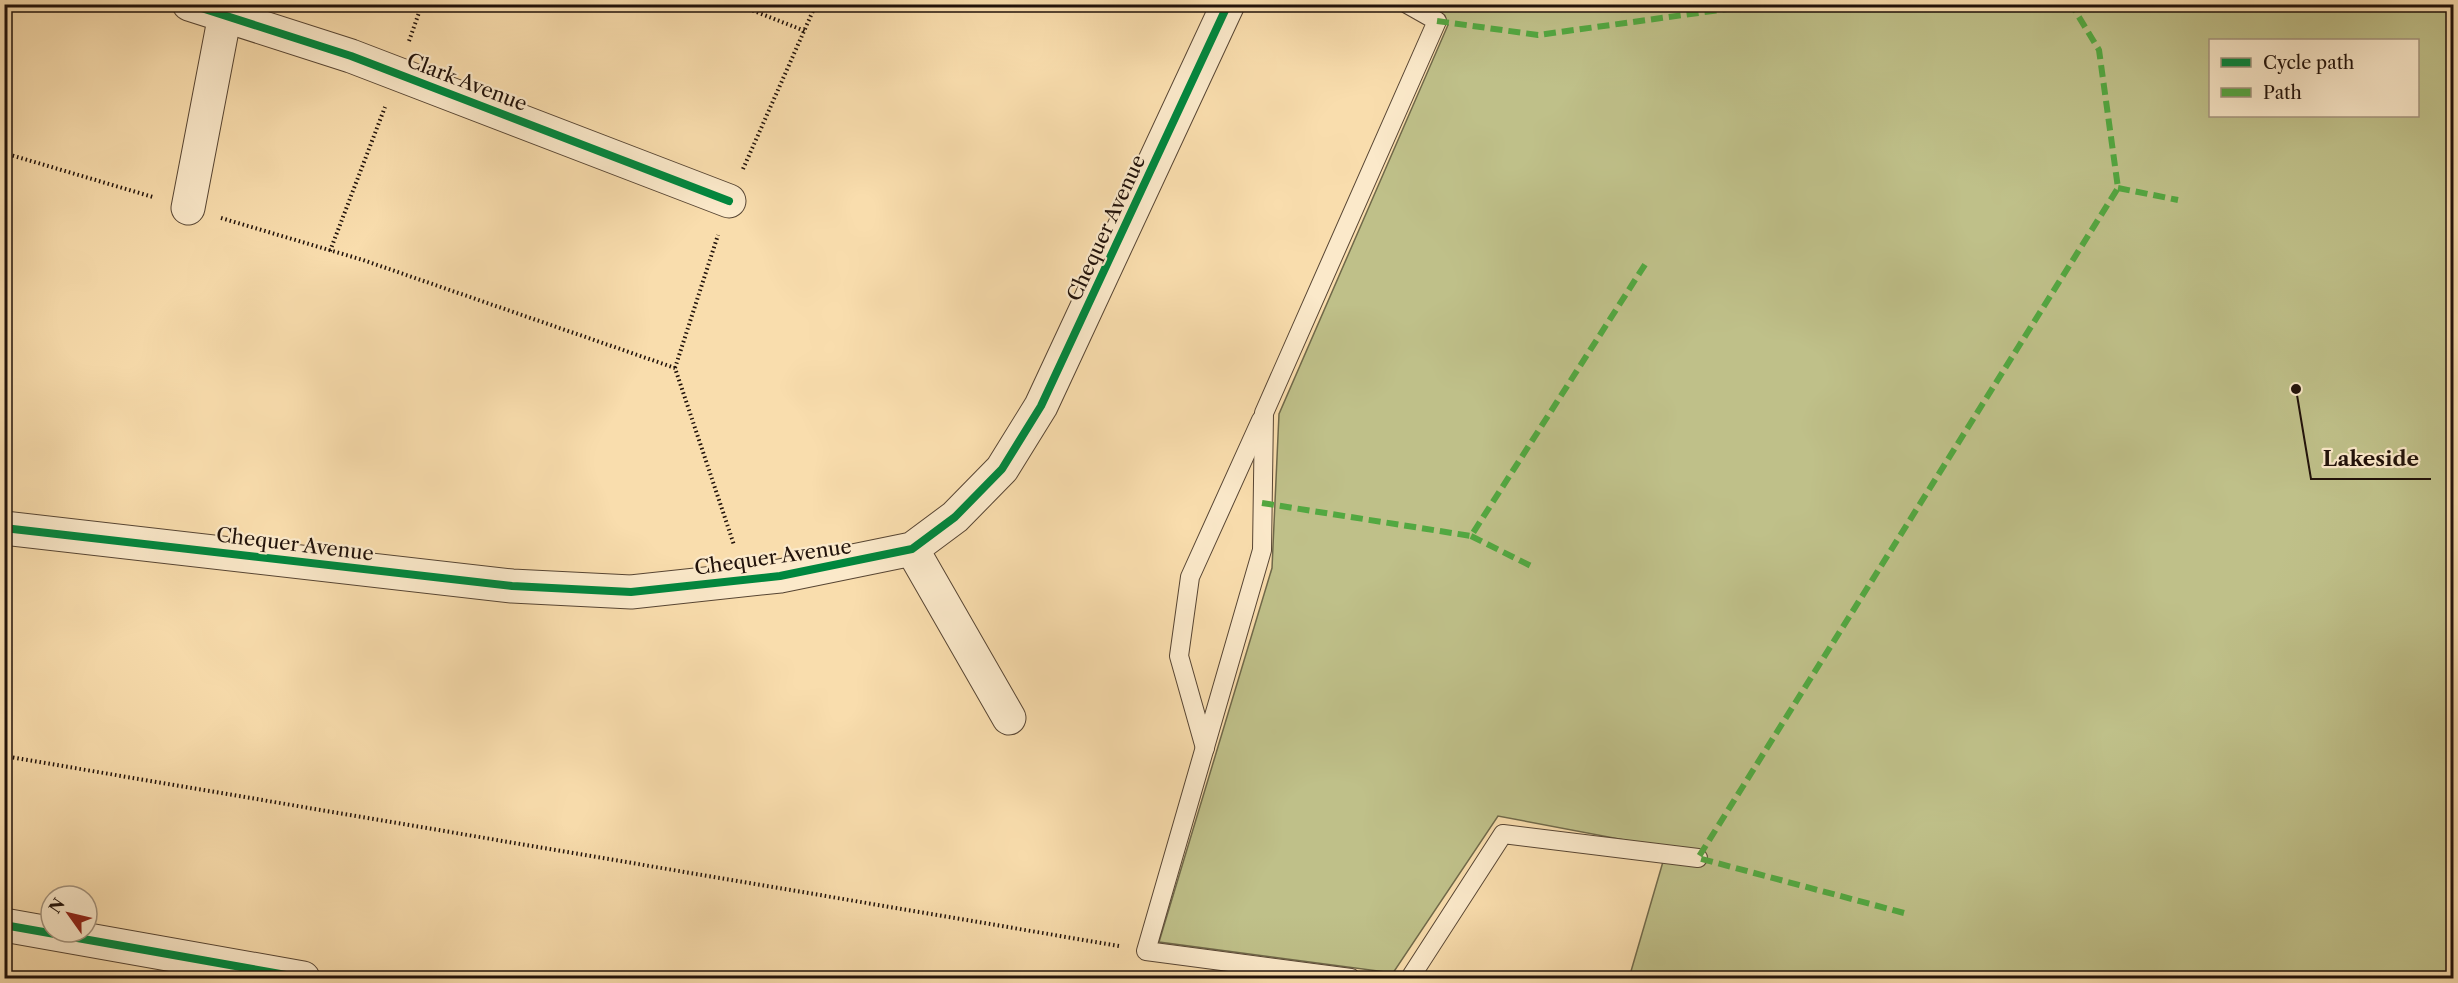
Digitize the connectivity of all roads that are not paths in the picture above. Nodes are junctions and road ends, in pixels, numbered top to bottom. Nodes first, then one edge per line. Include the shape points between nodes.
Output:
1 (189, 4) edge
2 (1228, 4) edge
3 (1407, 4) edge
4 (226, 11) edge
5 (729, 201) dead end
6 (188, 208) road end
7 (1264, 413) junction
8 (4, 528) edge
9 (912, 549) junction
10 (1009, 718) dead end
11 (1205, 748) junction
12 (1698, 858) dead end
13 (4, 925) edge
14 (303, 978) edge
15 (1351, 978) edge
16 (1410, 978) edge

1 - 4 street, Clark Avenue
2 - 9 street, Chequer Avenue via 1041,406 1002,469 955,517
3 - 7 lane via 1437,21
4 - 5 street, Clark Avenue
4 - 6 street
7 - 11 lane via 1262,550
7 - 11 lane via 1190,577 1179,656
8 - 9 street, Chequer Avenue via 513,586 631,592 780,576
9 - 10 street
11 - 15 lane via 1146,951
12 - 16 lane via 1503,834
13 - 14 street

